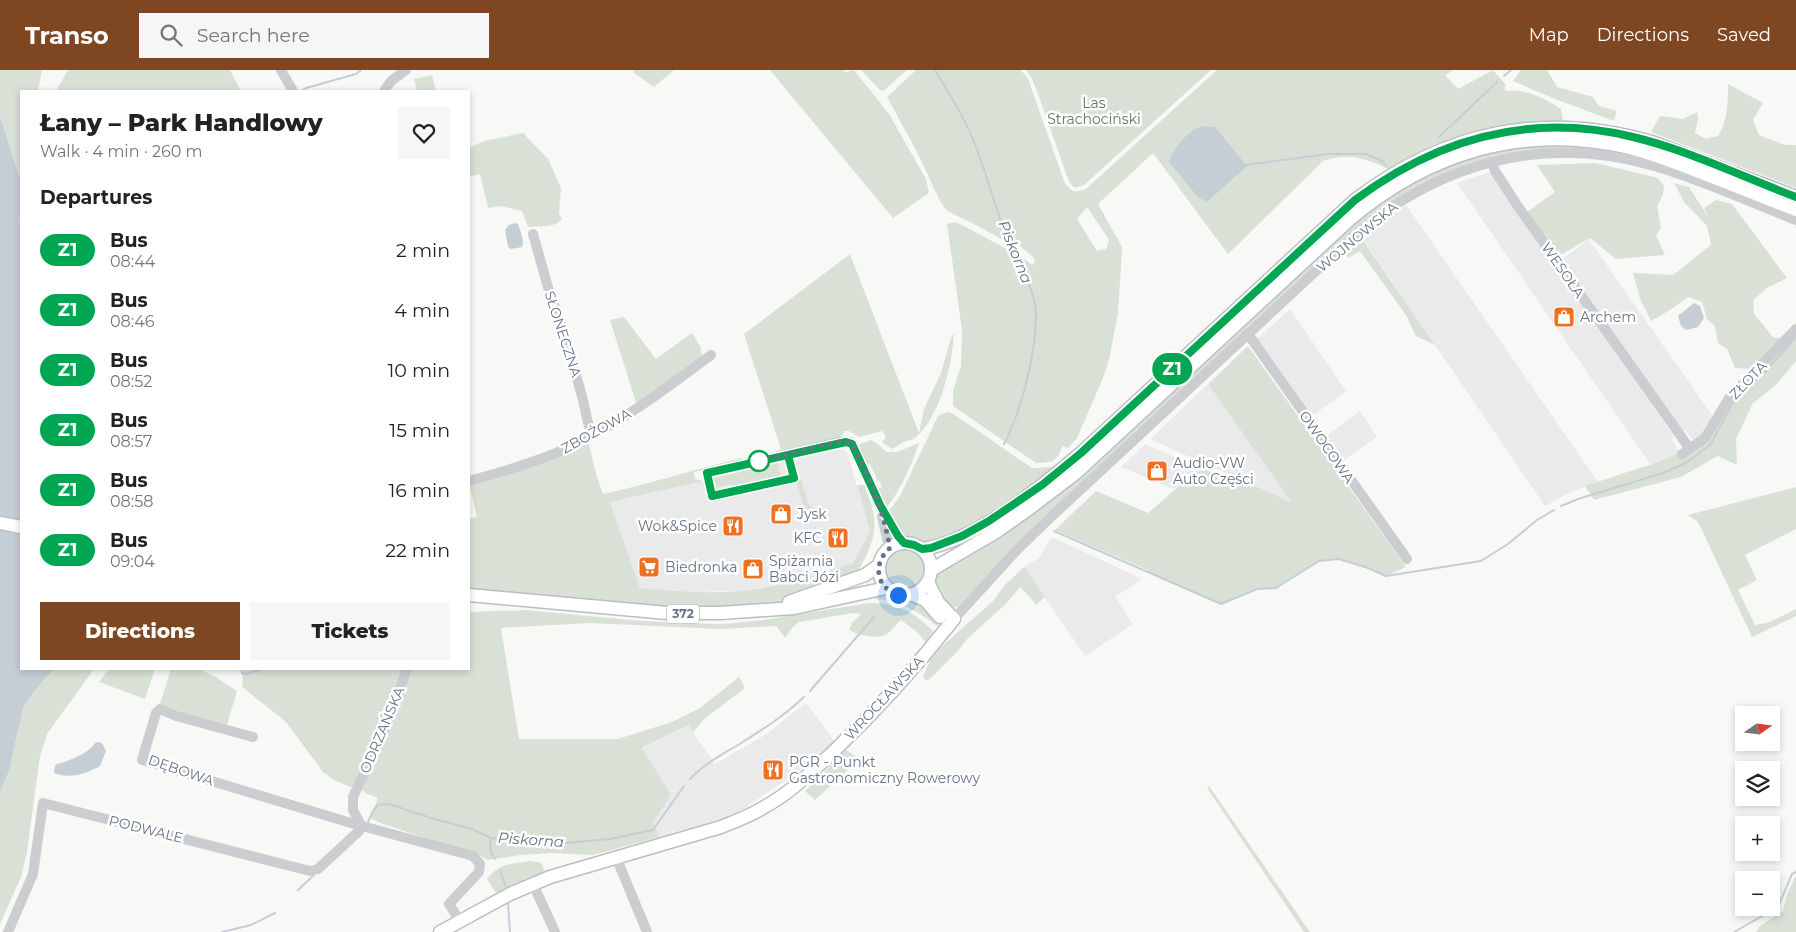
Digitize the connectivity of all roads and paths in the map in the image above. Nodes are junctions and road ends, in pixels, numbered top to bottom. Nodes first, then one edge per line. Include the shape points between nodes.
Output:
1 (281, 70) edge
2 (406, 70) edge
3 (291, 90) edge
4 (385, 90) edge
5 (1492, 162) junction
6 (1796, 197) edge
7 (1796, 210) edge
8 (1796, 220) edge
9 (533, 234) dead end
10 (1796, 329) edge
11 (1248, 334) junction
12 (711, 354) dead end
13 (592, 434) junction
14 (1140, 434) joint
15 (1686, 452) joint
16 (707, 473) dead end
17 (470, 481) edge
18 (880, 505) junction
19 (0, 523) edge
20 (20, 527) edge
21 (904, 543) junction
22 (890, 548) junction
23 (922, 549) junction
24 (1407, 559) dead end
25 (878, 566) junction
26 (929, 576) junction
27 (886, 588) junction
28 (913, 594) junction
29 (470, 595) edge
30 (763, 610) junction
31 (951, 622) junction
32 (407, 670) edge
33 (253, 737) dead end
34 (361, 824) junction
35 (616, 857) junction
36 (532, 884) junction
37 (460, 921) junction
38 (8, 932) edge
39 (440, 932) edge
40 (555, 932) edge
41 (647, 932) edge

1 - 3 street
2 - 4 street
5 - 8 street, WOJNOWSKA via 1527,155 1566,153 1624,159 1669,171
5 - 11 street, WOJNOWSKA via 1438,180 1379,215
5 - 15 street, WESOŁA via 1513,198
6 - 23 main road via 1655,143 1603,131 1528,129 1490,134 1448,146 1397,170 1355,200 1081,453 1042,485 976,529
7 - 26 main road via 1670,161 1603,143 1567,139 1511,142 1467,152 1431,166 1386,191 1349,220 1076,473
9 - 13 street, SŁONECZNA
10 - 15 street, ZŁOTA via 1729,398 1705,438
11 - 14 street, WOJNOWSKA
11 - 24 street, OWOCOWA
12 - 13 street, ZBOŻOWA via 640,406
13 - 17 street, ZBOŻOWA via 537,461
14 - 31 street, WROCŁAWSKA via 1015,552
16 - 18 street via 838,442 850,442
18 - 21 street
18 - 22 street
19 - 20 main road
21 - 22 main road
21 - 23 main road
22 - 25 main road, 372 via 882,555
23 - 26 main road via 929,558
25 - 27 main road via 879,577
25 - 30 main road, 372 via 863,576
26 - 28 main road via 921,590
26 - 31 main road via 938,602
27 - 28 main road, 372 via 898,595
27 - 30 main road, 372 via 794,608
28 - 31 main road
29 - 30 main road, 372 via 667,613
31 - 35 main road, WROCŁAWSKA via 870,716 802,779 767,806 721,827
32 - 34 street, ODRZAŃSKA via 383,734 355,791 353,810
33 - 34 street, DĘBOWA via 160,710 156,713 142,760
34 - 37 street via 473,856 480,868 475,878 449,904
34 - 38 street, PODWALE via 359,831 323,866 310,871 43,803 33,874
35 - 36 main road, WROCŁAWSKA
35 - 41 street
36 - 37 main road, WROCŁAWSKA
36 - 40 street
37 - 39 main road, WROCŁAWSKA

